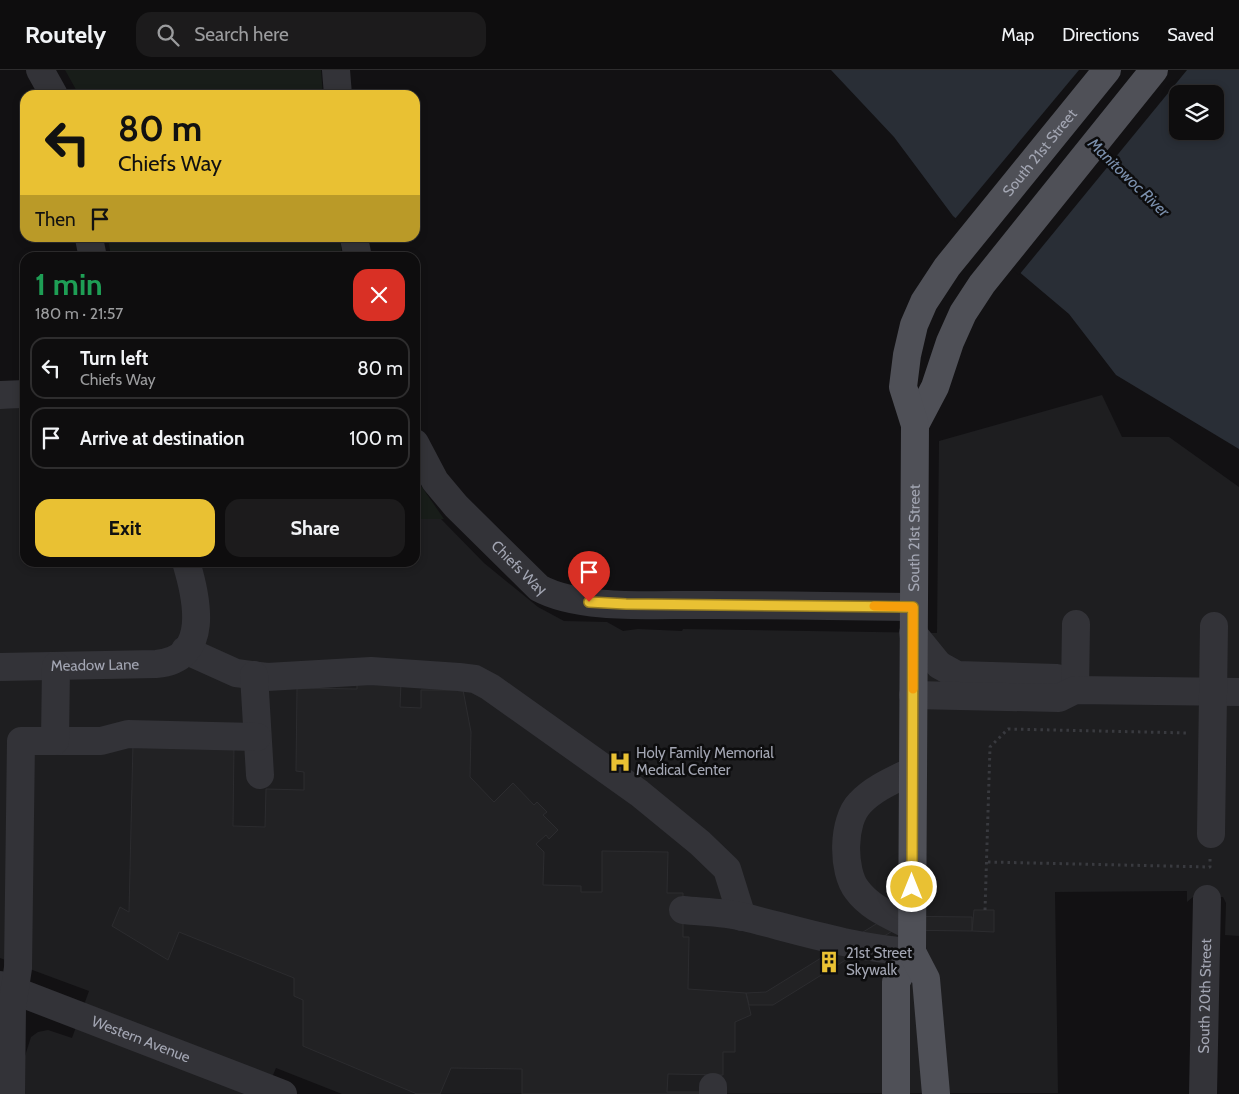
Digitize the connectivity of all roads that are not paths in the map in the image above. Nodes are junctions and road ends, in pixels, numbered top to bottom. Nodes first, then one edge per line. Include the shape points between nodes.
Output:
1 (40, 70) edge
2 (336, 70) edge
3 (1107, 70) edge
4 (1154, 70) edge
5 (51, 90) edge
6 (338, 90) edge
7 (20, 394) edge
8 (0, 395) edge
9 (915, 425) junction
10 (420, 453) edge
11 (187, 567) edge
12 (913, 620) junction
13 (1076, 624) dead end
14 (1214, 626) dead end
15 (185, 650) junction
16 (56, 666) junction
17 (0, 667) edge
18 (254, 675) junction
19 (1075, 690) junction
20 (1226, 692) edge
21 (913, 695) junction
22 (258, 737) junction
23 (55, 741) junction
24 (912, 772) junction
25 (260, 775) dead end
26 (1210, 834) road end
27 (1207, 899) dead end
28 (683, 910) dead end
29 (742, 917) junction
30 (912, 939) junction
31 (7, 988) edge
32 (10, 1094) edge
33 (283, 1094) edge
34 (896, 1094) edge
35 (936, 1094) edge
36 (1204, 1094) edge

1 - 5 street
2 - 6 street
3 - 9 main road, South 21st Street via 972,236 924,302 914,325 903,387
4 - 9 main road, South 21st Street via 1000,260 963,313 935,387
7 - 8 street
9 - 12 main road, South 21st Street
10 - 12 street, Chiefs Way via 435,482 456,506 539,588 552,595 577,601
11 - 15 street via 197,616 195,632
12 - 19 street via 939,665 957,675 1057,678
12 - 21 main road, South 21st Street
13 - 19 street
14 - 20 street
15 - 16 street, Meadow Lane via 179,658 168,663
15 - 18 street via 236,673
16 - 17 street, Meadow Lane
16 - 23 street
18 - 22 street
18 - 29 street via 371,671 475,679 639,792 700,843 727,869
19 - 20 street
19 - 21 street via 1059,698
20 - 26 street via 1212,734
21 - 24 main road, South 21st Street
22 - 23 street via 128,734 100,741
22 - 25 street
23 - 31 street via 21,741 18,959
24 - 30 main road, South 21st Street
24 - 30 street via 881,787 859,803 848,827 846,847 856,889
27 - 36 street, South 20th Street
28 - 29 street
29 - 30 street via 827,940 876,949
30 - 34 main road, South 21st Street via 896,982
30 - 35 main road, South 21st Street via 926,979
31 - 32 street via 12,1007
31 - 33 street, Western Avenue

